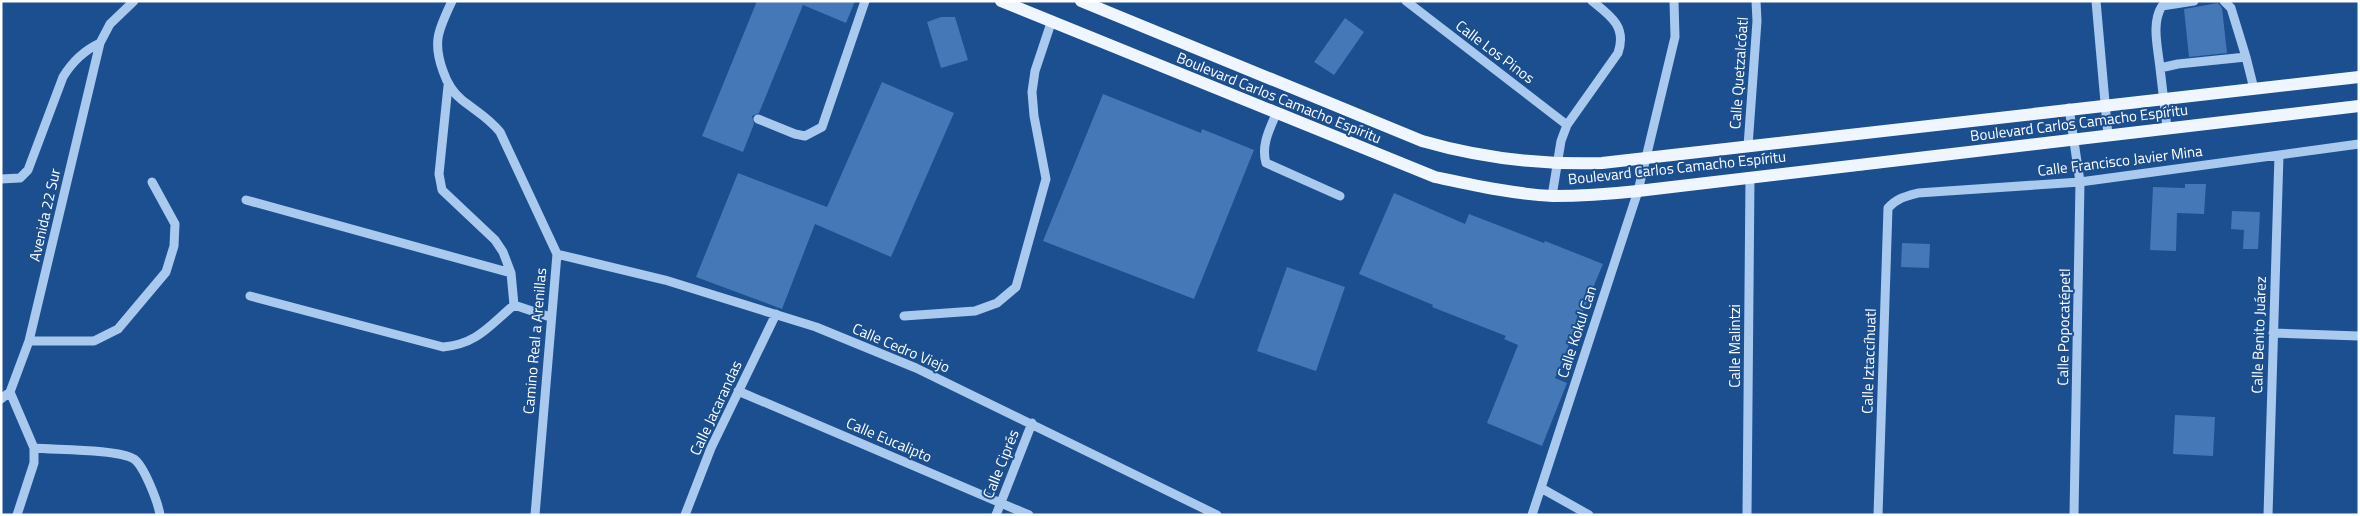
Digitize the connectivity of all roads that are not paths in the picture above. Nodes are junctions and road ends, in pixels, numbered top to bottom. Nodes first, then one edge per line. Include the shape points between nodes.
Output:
1 (134, 1) edge
2 (452, 1) edge
3 (865, 1) edge
4 (1000, 1) edge
5 (1081, 1) edge
6 (1406, 1) edge
7 (1592, 1) edge
8 (1674, 1) edge
9 (1756, 1) edge
10 (2096, 1) edge
11 (2194, 1) edge
12 (2224, 1) edge
13 (1052, 23) junction
14 (100, 43) junction
15 (2246, 58) junction
16 (2160, 68) junction
17 (2359, 77) edge
18 (448, 86) junction
19 (2254, 89) junction
20 (2164, 98) junction
21 (2105, 104) junction
22 (2359, 106) edge
23 (2069, 108) junction
24 (1276, 114) junction
25 (758, 119) dead end
26 (1567, 125) junction
27 (2167, 128) junction
28 (2108, 136) junction
29 (2074, 141) junction
30 (2359, 144) edge
31 (1748, 146) junction
32 (2279, 156) junction
33 (1644, 158) junction
34 (1557, 165) junction
35 (1750, 177) junction
36 (1, 179) edge
37 (152, 182) dead end
38 (2080, 182) junction
39 (1638, 191) junction
40 (1340, 196) dead end
41 (1552, 196) junction
42 (246, 200) dead end
43 (1888, 208) joint
44 (557, 254) junction
45 (511, 273) junction
46 (250, 296) dead end
47 (514, 304) junction
48 (776, 314) junction
49 (904, 316) dead end
50 (550, 317) junction
51 (2273, 333) junction
52 (2359, 336) edge
53 (29, 340) junction
54 (738, 391) junction
55 (10, 392) junction
56 (1, 400) edge
57 (1032, 423) junction
58 (34, 448) junction
59 (1541, 488) junction
60 (1000, 501) junction
61 (17, 515) edge
62 (160, 515) edge
63 (535, 515) edge
64 (685, 515) edge
65 (996, 515) edge
66 (1029, 515) edge
67 (1217, 515) edge
68 (1532, 515) edge
69 (1589, 515) edge
70 (1748, 515) edge
71 (1878, 515) edge
72 (2074, 515) edge
73 (2268, 515) edge

1 - 14 street via 110,24
2 - 18 street, Camino Real a Arenillas via 436,43
3 - 25 street via 822,127 805,136
4 - 13 main road, Boulevard Carlos Camacho Espíritu
5 - 34 main road, Boulevard Carlos Camacho Espíritu via 1422,141 1454,150
6 - 26 street, Calle Los Pinos
7 - 26 street via 1610,16 1621,33 1622,41 1618,53
8 - 33 street, Calle Kokul Can via 1675,37
9 - 31 street, Calle Quetzalcóatl
10 - 21 street
11 - 16 street via 2162,6 2158,12
12 - 15 street via 2231,8
13 - 24 main road, Boulevard Carlos Camacho Espíritu
13 - 49 street via 1035,71 1032,92 1046,179 1016,287 997,303 975,311
14 - 36 street via 71,64 63,77 28,170 20,178
14 - 53 street, Avenida 22 Sur
15 - 16 street
15 - 19 street
16 - 20 street
17 - 19 main road, Boulevard Carlos Camacho Espíritu
18 - 44 street, Camino Real a Arenillas via 460,99 490,119 500,132
18 - 45 street via 438,174 442,190 495,240
19 - 20 main road, Boulevard Carlos Camacho Espíritu
20 - 21 main road, Boulevard Carlos Camacho Espíritu
20 - 27 street
21 - 23 main road, Boulevard Carlos Camacho Espíritu
21 - 28 street
22 - 27 main road, Boulevard Carlos Camacho Espíritu
23 - 29 street, Calle Popocatépetl
23 - 31 main road, Boulevard Carlos Camacho Espíritu
24 - 40 street via 1267,135 1266,163
24 - 41 main road, Boulevard Carlos Camacho Espíritu via 1434,177
26 - 34 street
27 - 28 main road, Boulevard Carlos Camacho Espíritu
28 - 29 main road, Boulevard Carlos Camacho Espíritu
29 - 35 main road, Boulevard Carlos Camacho Espíritu
29 - 38 street, Calle Popocatépetl
30 - 32 street, Calle Francisco Javier Mina
31 - 33 main road, Boulevard Carlos Camacho Espíritu
32 - 38 street, Calle Francisco Javier Mina
32 - 51 street, Calle Benito Juárez
33 - 34 main road, Boulevard Carlos Camacho Espíritu
33 - 39 street, Calle Kokul Can
34 - 41 street
35 - 39 main road, Boulevard Carlos Camacho Espíritu
35 - 70 street, Calle Malintzi
37 - 53 street via 175,224 174,246 166,272 118,329 94,341
38 - 43 street, Calle Francisco Javier Mina via 1918,193 1902,196
38 - 72 street, Calle Popocatépetl
39 - 41 main road, Boulevard Carlos Camacho Espíritu
39 - 59 street, Calle Kokul Can
42 - 45 street
43 - 71 street, Calle Iztaccíhuatl
44 - 48 street, Calle Cedro Viejo via 664,280
44 - 50 street, Camino Real a Arenillas
45 - 47 street
46 - 47 street via 443,347 461,346 472,341
47 - 50 street
48 - 54 street, Calle Jacarandas
48 - 57 street, Calle Cedro Viejo via 916,368
50 - 63 street, Camino Real a Arenillas
51 - 52 street
51 - 73 street, Calle Benito Juárez
53 - 55 street, Avenida 22 Sur
54 - 60 street, Calle Eucalipto
54 - 64 street, Calle Jacarandas
55 - 56 street
55 - 58 street
57 - 60 street, Calle Ciprés
57 - 67 street, Calle Cedro Viejo
58 - 61 street via 34,463
58 - 62 street via 116,454 133,459 142,467
59 - 68 street, Calle Kokul Can
59 - 69 street
60 - 65 street, Calle Ciprés
60 - 66 street, Calle Eucalipto

